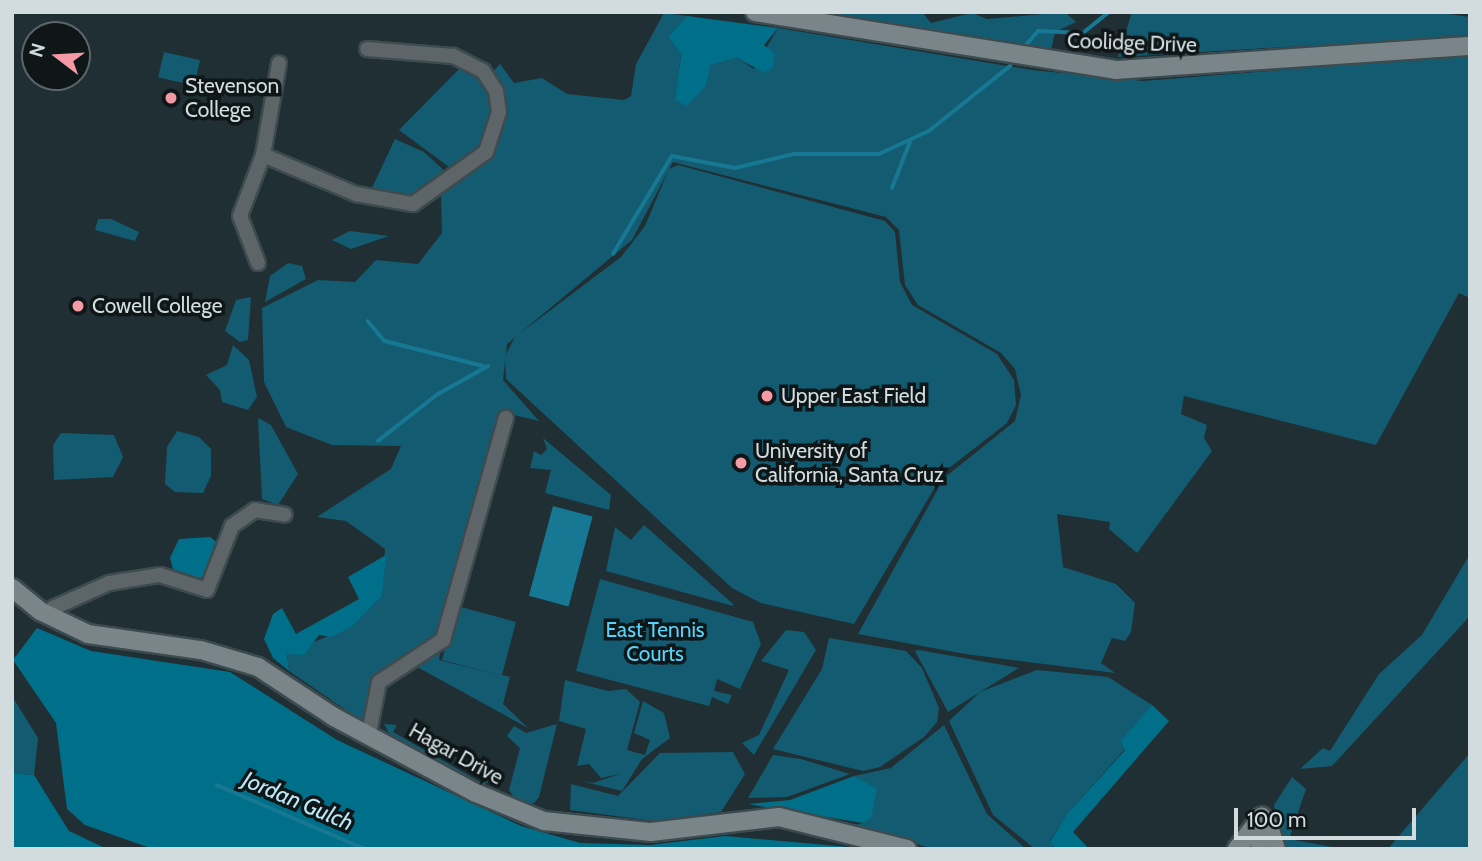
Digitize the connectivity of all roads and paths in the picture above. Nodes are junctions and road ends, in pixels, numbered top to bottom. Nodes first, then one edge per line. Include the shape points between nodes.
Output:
1 (755, 12) edge
2 (1470, 46) edge
3 (367, 49) dead end
4 (279, 63) dead end
5 (262, 155) junction
6 (258, 263) dead end
7 (506, 418) dead end
8 (285, 515) dead end
9 (12, 588) edge
10 (52, 608) dead end
11 (369, 733) junction
12 (1266, 847) edge
13 (908, 849) edge
14 (1237, 849) edge

1 - 2 main road, Coolidge Drive via 1106,69 1213,68
3 - 5 street via 453,56 483,71 496,91 499,112 491,145 479,159 413,204 356,194
4 - 5 street
5 - 6 street via 239,225
7 - 11 street via 443,640 379,682
8 - 10 street via 255,510 232,526 207,590 160,575 109,583
9 - 11 main road, Hagar Drive via 40,611 88,634 246,661
11 - 13 main road, Hagar Drive via 509,809 576,828 651,832 779,817
12 - 14 main road via 1265,820

